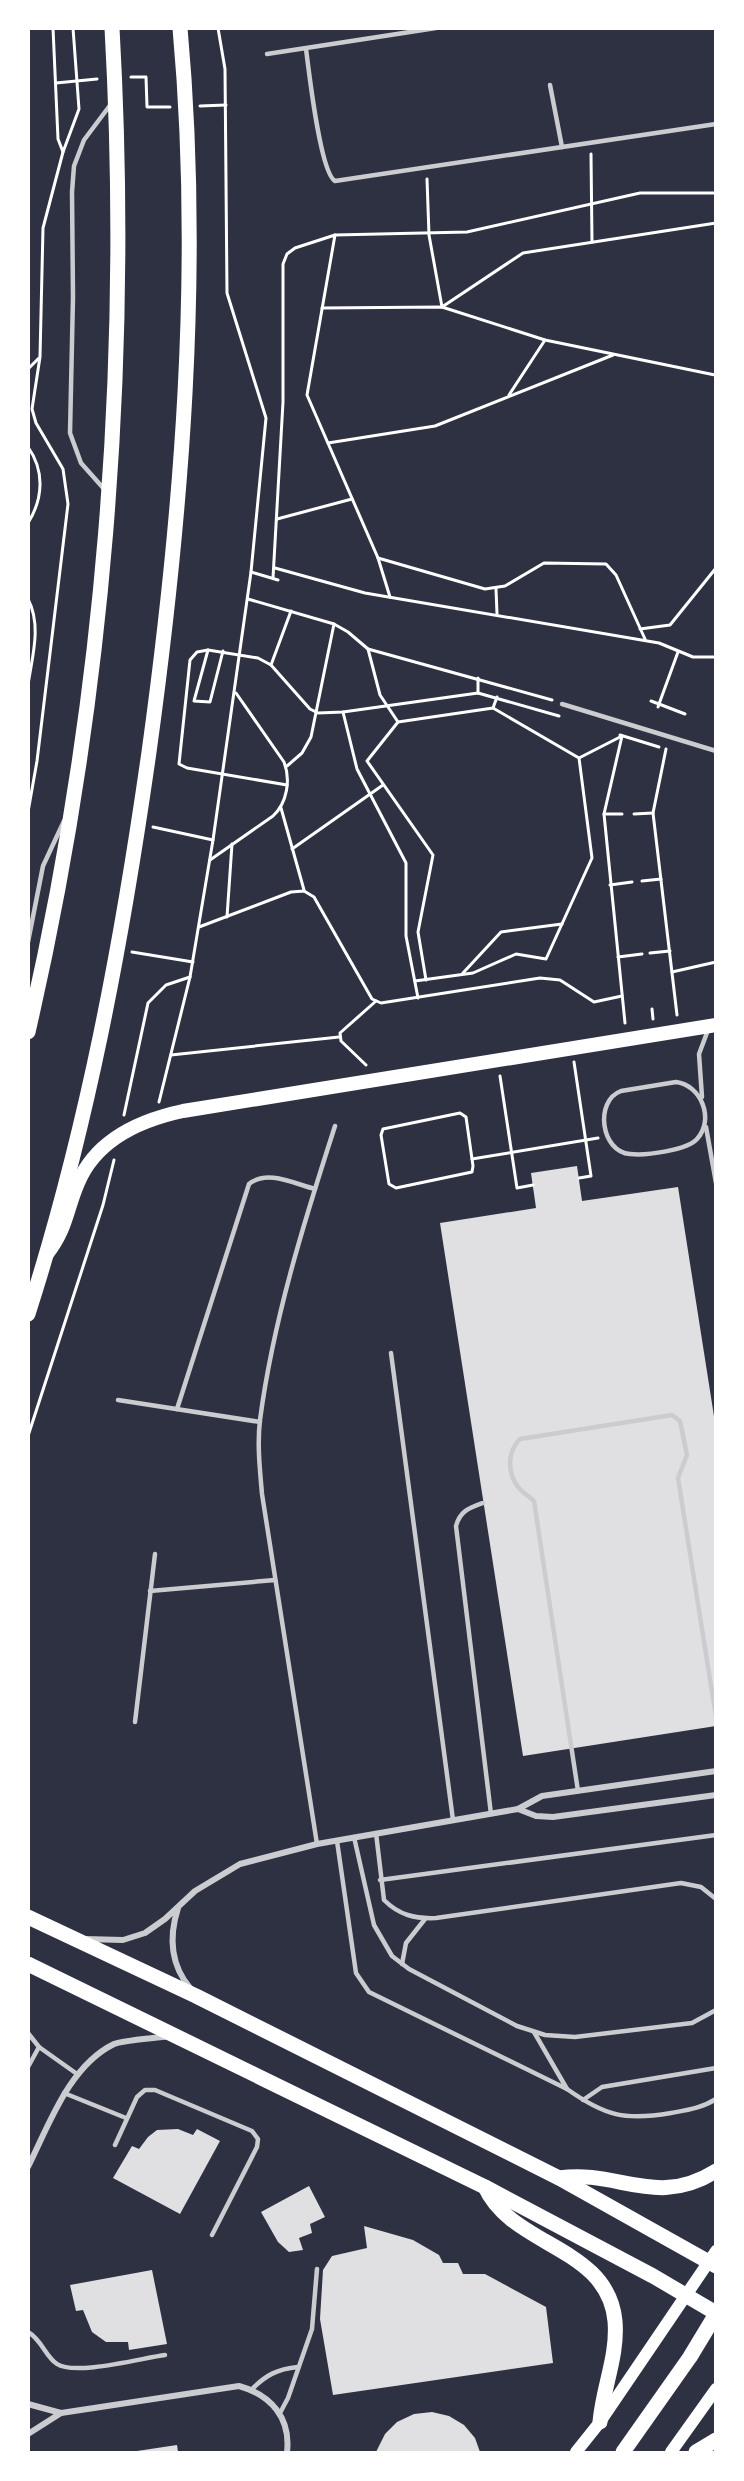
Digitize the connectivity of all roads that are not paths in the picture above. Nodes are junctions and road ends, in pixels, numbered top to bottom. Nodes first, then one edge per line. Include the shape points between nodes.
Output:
1 (112, 28) edge
2 (180, 28) edge
3 (436, 28) edge
4 (306, 49) junction
5 (267, 54) dead end
6 (550, 85) dead end
7 (116, 97) junction
8 (716, 124) edge
9 (562, 147) junction
10 (109, 493) junction
11 (562, 704) road end
12 (716, 751) edge
13 (71, 809) junction
14 (28, 942) edge
15 (714, 1025) edge
16 (28, 1032) edge
17 (702, 1103) junction
18 (705, 1124) junction
19 (335, 1126) dead end
20 (716, 1183) edge
21 (315, 1189) junction
22 (47, 1254) junction
23 (28, 1314) edge
24 (391, 1353) dead end
25 (118, 1400) dead end
26 (177, 1409) junction
27 (260, 1422) junction
28 (483, 1503) dead end
29 (154, 1554) dead end
30 (275, 1580) junction
31 (150, 1591) junction
32 (716, 1717) edge
33 (135, 1722) dead end
34 (716, 1771) edge
35 (578, 1791) junction
36 (716, 1795) edge
37 (518, 1809) junction
38 (491, 1814) junction
39 (453, 1820) junction
40 (376, 1833) junction
41 (716, 1835) edge
42 (354, 1837) junction
43 (336, 1840) junction
44 (317, 1844) junction
45 (380, 1880) junction
46 (716, 1899) edge
47 (179, 1907) junction
48 (28, 1917) edge
49 (425, 1918) junction
50 (73, 1938) junction
51 (28, 1964) edge
52 (402, 1964) junction
53 (196, 1996) junction
54 (716, 2010) edge
55 (534, 2032) junction
56 (28, 2033) edge
57 (175, 2035) junction
58 (39, 2047) junction
59 (28, 2067) edge
60 (716, 2068) edge
61 (77, 2074) junction
62 (567, 2088) junction
63 (64, 2092) junction
64 (716, 2099) edge
65 (583, 2100) junction
66 (126, 2118) junction
67 (115, 2145) dead end
68 (28, 2168) edge
69 (716, 2171) edge
70 (559, 2178) junction
71 (485, 2187) junction
72 (212, 2235) dead end
73 (714, 2263) edge
74 (316, 2269) dead end
75 (686, 2295) junction
76 (716, 2314) edge
77 (28, 2332) edge
78 (165, 2355) dead end
79 (297, 2367) junction
80 (716, 2389) edge
81 (251, 2390) junction
82 (28, 2404) edge
83 (61, 2413) junction
84 (280, 2413) junction
85 (600, 2421) junction
86 (28, 2434) edge
87 (716, 2440) edge
88 (287, 2452) edge
89 (576, 2452) edge
90 (623, 2452) edge
91 (671, 2452) edge
92 (696, 2452) edge

1 - 7 highway
2 - 22 highway via 187,106 188,305 180,473 165,625 118,949 98,1054
3 - 4 lane
4 - 5 lane
4 - 9 lane via 322,155 330,179 339,182
6 - 9 lane
7 - 10 highway via 118,274
7 - 10 lane via 84,140 74,166 72,192 70,433 81,463
8 - 9 lane
10 - 13 highway via 91,672
11 - 12 lane
13 - 14 lane via 43,866
13 - 16 highway via 53,920
15 - 17 lane via 703,1038 699,1054
15 - 22 main road via 183,1111 149,1120 119,1135 95,1156 78,1183 64,1228
17 - 18 lane
17 - 18 lane via 695,1089 684,1083 621,1091 607,1104 604,1123 614,1148 632,1155 686,1147 698,1138
18 - 20 lane
19 - 21 lane
21 - 26 lane via 269,1177 249,1184
21 - 27 lane via 288,1288
22 - 23 highway
24 - 39 lane
25 - 26 lane
26 - 27 lane
27 - 30 lane via 262,1494
28 - 38 lane via 465,1510 458,1516 456,1526
29 - 31 lane
30 - 31 lane
30 - 44 lane
31 - 33 lane
32 - 35 lane via 678,1478 687,1455 680,1421 672,1415 520,1439 510,1460 519,1488 534,1501
34 - 35 street
35 - 37 street via 542,1796
36 - 37 street via 553,1818
37 - 38 street
38 - 39 street
39 - 40 street
40 - 42 street
40 - 45 lane
41 - 45 lane
42 - 43 street
42 - 52 lane via 374,1925 385,1947
43 - 44 street
43 - 62 lane via 356,1973 363,1986
44 - 47 street via 240,1864 217,1875
45 - 49 lane via 384,1900 393,1909
46 - 49 lane via 701,1887 681,1883
47 - 50 street via 134,1937
47 - 53 street via 174,1921 173,1952 178,1971
48 - 50 highway
49 - 52 lane via 406,1943
50 - 53 highway
51 - 57 highway
52 - 55 lane
53 - 70 highway
54 - 55 lane via 692,2023 575,2037
55 - 62 lane
56 - 58 lane
57 - 61 street via 116,2043
57 - 71 highway
58 - 59 lane
58 - 61 lane
60 - 65 lane via 602,2087
61 - 63 street
62 - 65 lane
63 - 66 lane
63 - 68 street
64 - 65 lane via 692,2109 636,2118 617,2116
66 - 67 lane
66 - 72 lane via 137,2097 150,2089 255,2135 257,2147
69 - 70 highway via 667,2188 633,2187 590,2177
70 - 73 highway
71 - 75 highway
71 - 85 highway via 506,2217 591,2271 603,2290 615,2319 616,2342
73 - 75 main road
74 - 79 lane via 312,2329
75 - 76 highway
75 - 85 main road
76 - 90 highway
77 - 78 lane via 64,2367
79 - 81 lane via 272,2373
79 - 84 lane
80 - 91 main road
81 - 83 street via 228,2387
81 - 84 street via 273,2403
82 - 83 street
83 - 86 street
84 - 88 street via 288,2438
85 - 89 main road
87 - 92 highway

